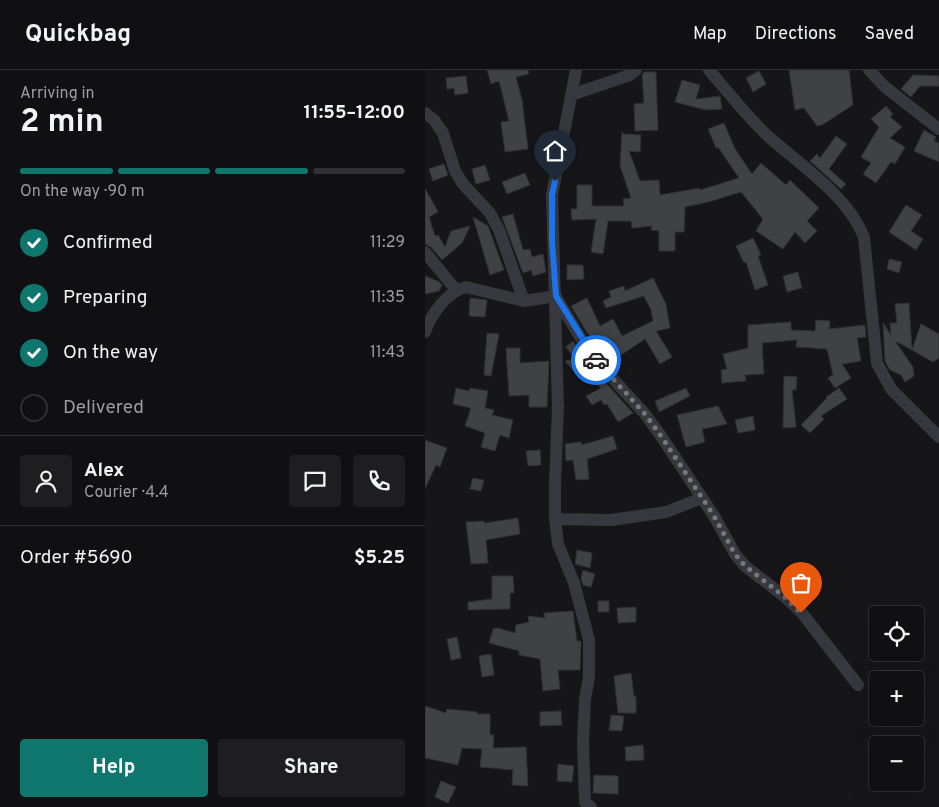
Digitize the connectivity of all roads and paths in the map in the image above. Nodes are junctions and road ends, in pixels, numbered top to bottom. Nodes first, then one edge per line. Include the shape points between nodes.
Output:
1 (576, 70) edge
2 (635, 70) edge
3 (709, 70) edge
4 (869, 70) edge
5 (571, 96) junction
6 (425, 113) edge
7 (939, 129) edge
8 (425, 252) edge
9 (457, 290) junction
10 (556, 296) junction
11 (524, 301) junction
12 (425, 332) edge
13 (939, 437) edge
14 (702, 498) junction
15 (555, 519) junction
16 (858, 685) dead end
17 (591, 807) edge

1 - 5 street
2 - 5 street via 630,75
3 - 13 street via 770,138 831,191 860,228 864,238 877,364 891,389
4 - 7 street
5 - 10 street via 552,195
6 - 11 street via 443,133 455,171 463,184 489,213 499,230
8 - 9 street
9 - 11 street via 466,287
9 - 12 street via 435,312
10 - 11 street
10 - 14 street via 591,355 645,414
10 - 15 street
14 - 15 street via 666,512 611,520
14 - 16 street via 740,560 801,613
15 - 17 street via 559,544 574,583 589,640 583,743 585,802

